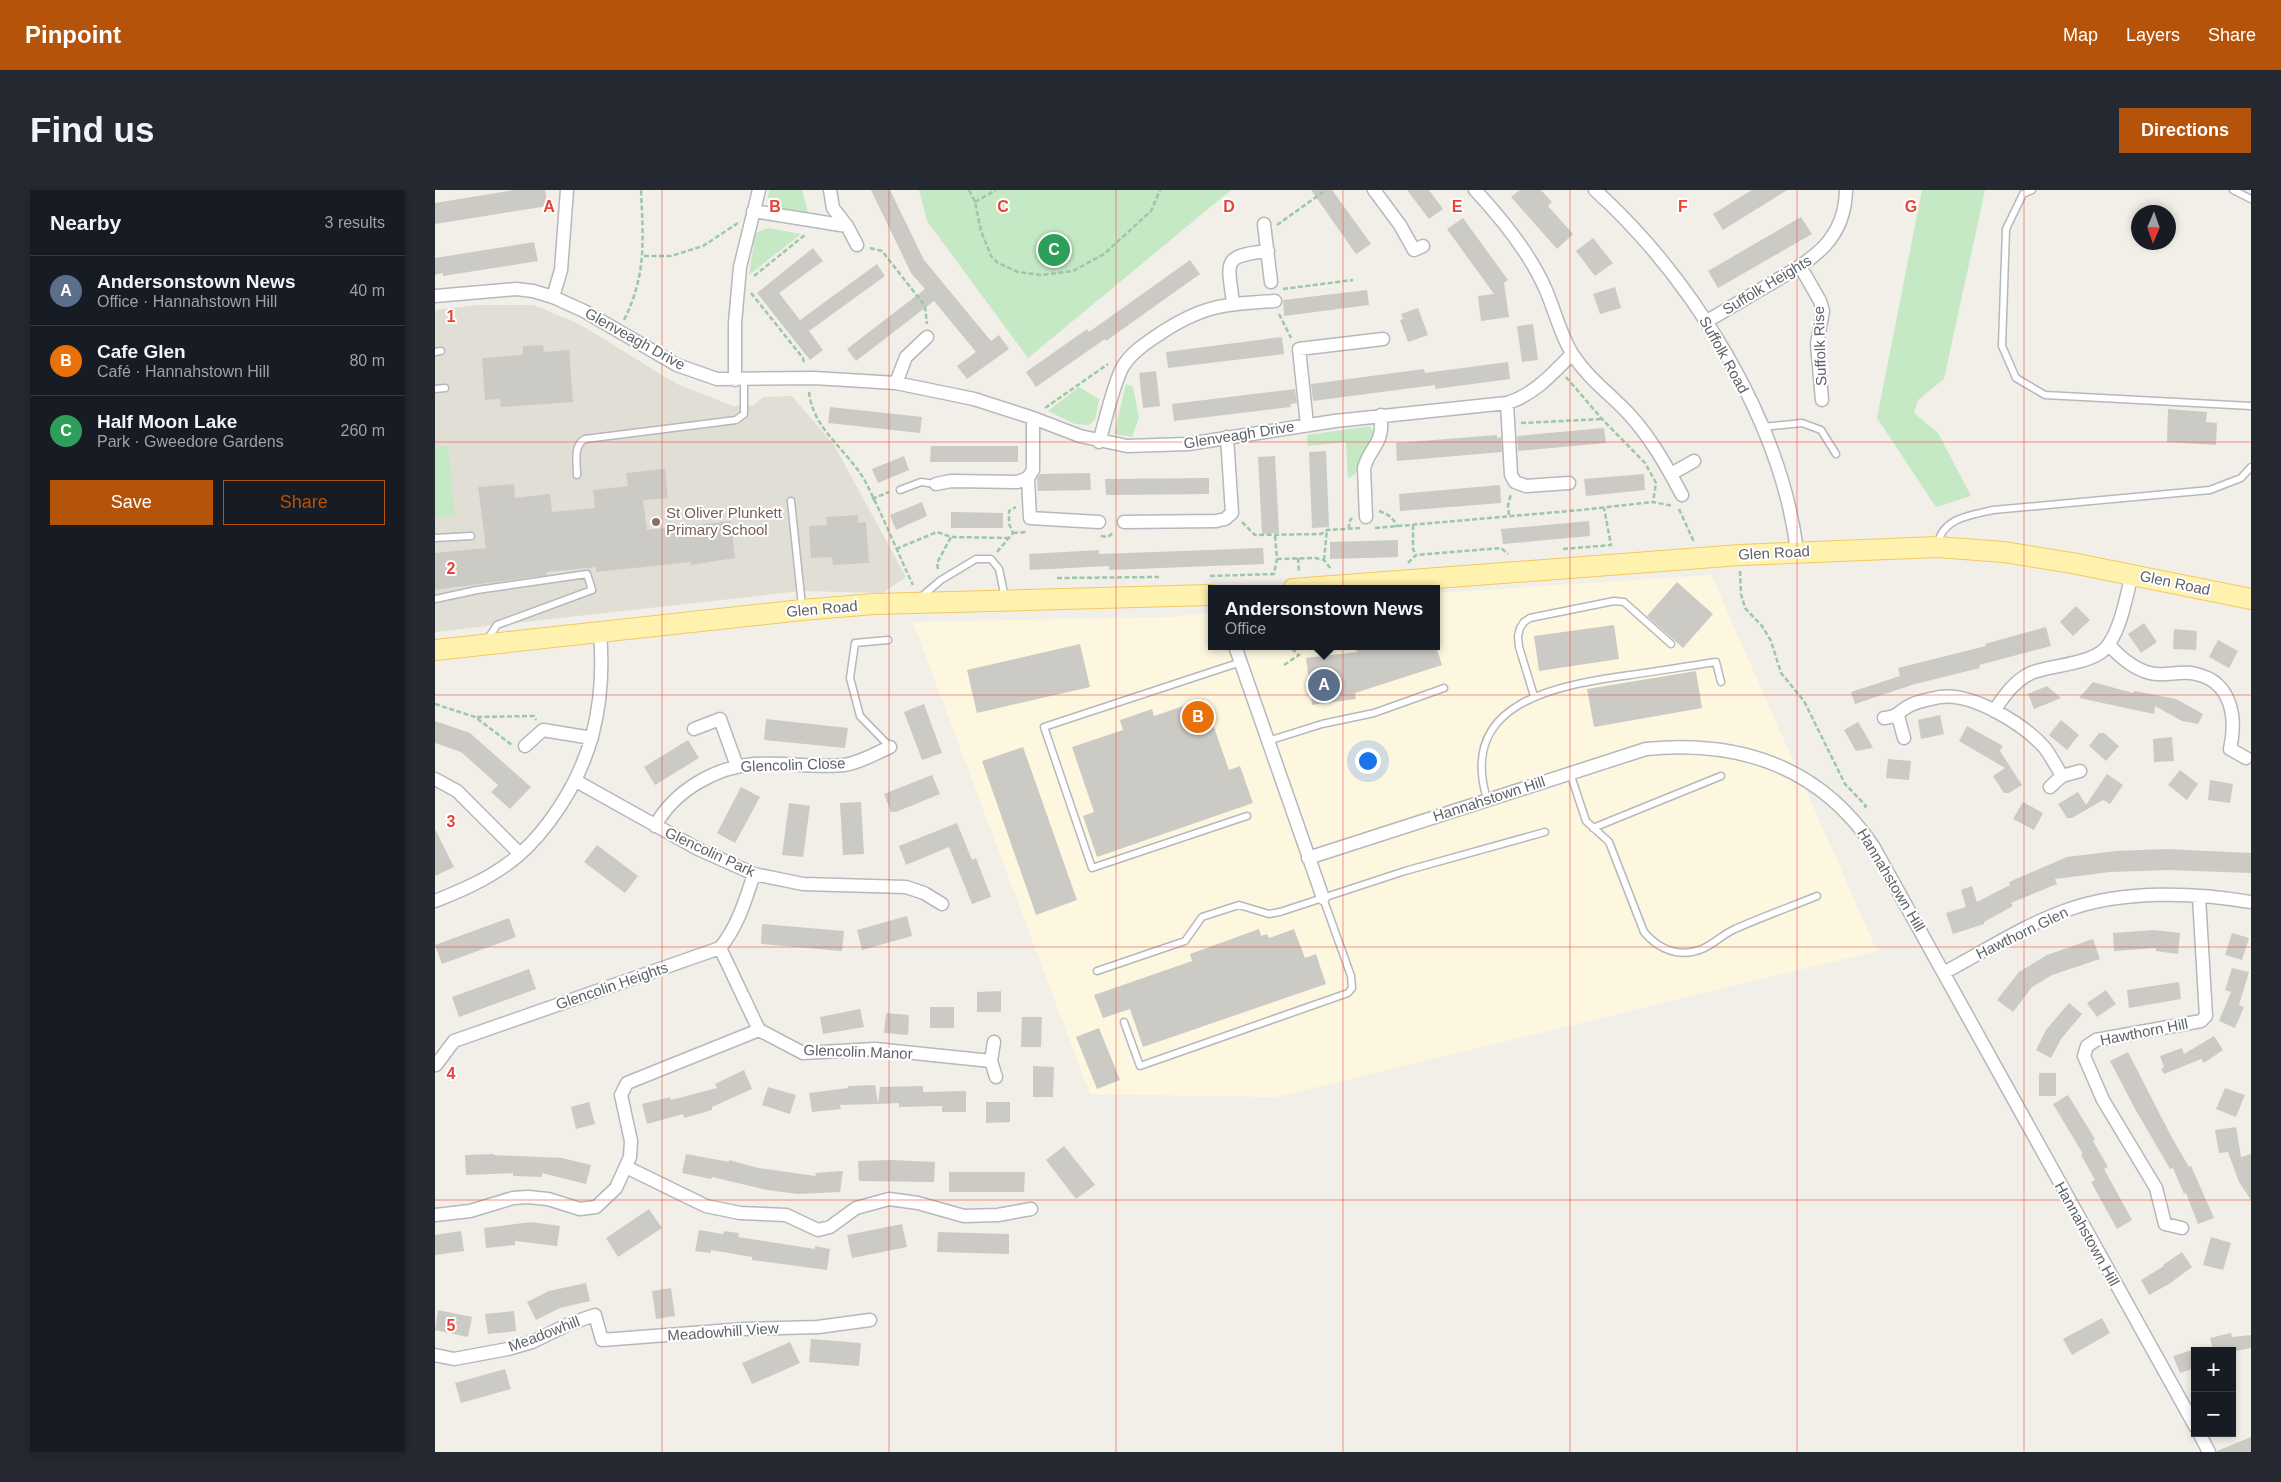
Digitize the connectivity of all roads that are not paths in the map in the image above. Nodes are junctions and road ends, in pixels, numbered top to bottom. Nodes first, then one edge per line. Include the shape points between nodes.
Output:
1 (567, 190) edge
2 (759, 190) edge
3 (830, 190) edge
4 (1374, 190) edge
5 (1475, 190) edge
6 (1595, 190) edge
7 (1846, 190) edge
8 (2033, 190) edge
9 (2233, 190) edge
10 (2251, 199) edge
11 (752, 215) junction
12 (847, 226) junction
13 (1265, 229) road end
14 (857, 245) road end
15 (1423, 246) dead end
16 (1268, 251) junction
17 (1800, 266) junction
18 (1271, 282) road end
19 (435, 296) edge
20 (553, 297) junction
21 (1275, 301) road end
22 (1233, 303) junction
23 (1707, 322) junction
24 (927, 337) road end
25 (1383, 338) dead end
26 (1572, 354) junction
27 (740, 380) junction
28 (896, 383) junction
29 (445, 388) dead end
30 (435, 389) edge
31 (1822, 400) dead end
32 (1507, 403) junction
33 (2251, 406) edge
34 (1381, 415) junction
35 (1035, 419) junction
36 (1307, 424) junction
37 (1762, 427) junction
38 (1227, 437) junction
39 (1099, 442) junction
40 (1836, 454) dead end
41 (1694, 461) dead end
42 (2251, 467) edge
43 (1671, 474) junction
44 (577, 475) dead end
45 (1028, 478) junction
46 (1569, 483) dead end
47 (936, 484) joint
48 (900, 490) road end
49 (1682, 495) road end
50 (791, 501) dead end
51 (1366, 517) dead end
52 (1099, 522) dead end
53 (1124, 522) dead end
54 (471, 536) dead end
55 (435, 538) edge
56 (1937, 547) junction
57 (1797, 551) junction
58 (2131, 574) junction
59 (1208, 585) edge
60 (1344, 585) edge
61 (435, 599) edge
62 (2251, 599) edge
63 (917, 601) junction
64 (1005, 601) junction
65 (802, 610) junction
66 (600, 633) junction
67 (888, 640) dead end
68 (1671, 644) dead end
69 (483, 645) junction
70 (2109, 645) junction
71 (435, 650) edge
72 (1236, 650) edge
73 (1241, 662) junction
74 (1721, 682) dead end
75 (1444, 688) dead end
76 (1534, 696) junction
77 (1994, 711) junction
78 (694, 729) dead end
79 (592, 738) junction
80 (1904, 738) dead end
81 (1268, 741) junction
82 (525, 746) road end
83 (891, 747) joint
84 (2246, 758) dead end
85 (737, 766) junction
86 (2080, 771) dead end
87 (1570, 772) junction
88 (1721, 776) dead end
89 (2062, 776) junction
90 (435, 779) edge
91 (576, 781) junction
92 (2051, 787) dead end
93 (1487, 799) junction
94 (1247, 816) dead end
95 (655, 826) junction
96 (1593, 828) junction
97 (1545, 832) dead end
98 (520, 854) junction
99 (1308, 858) junction
100 (754, 874) junction
101 (1817, 896) dead end
102 (2199, 897) junction
103 (1323, 898) junction
104 (435, 901) edge
105 (2251, 902) edge
106 (942, 904) dead end
107 (720, 948) junction
108 (1097, 971) dead end
109 (1945, 972) junction
110 (1124, 1022) dead end
111 (759, 1030) junction
112 (994, 1042) dead end
113 (991, 1061) junction
114 (436, 1065) dead end
115 (996, 1077) dead end
116 (626, 1167) junction
117 (1031, 1209) dead end
118 (435, 1215) edge
119 (2181, 1228) dead end
120 (595, 1315) joint
121 (870, 1320) dead end
122 (435, 1355) edge
123 (2191, 1419) edge
124 (2201, 1437) edge
125 (2209, 1452) edge

1 - 20 street via 561,270
2 - 11 street
3 - 12 street via 833,208
4 - 15 street via 1414,250
5 - 26 street via 1533,264
6 - 23 street, Suffolk Road via 1654,250
7 - 17 street, Suffolk Heights via 1842,217 1833,236 1813,258
8 - 33 lane via 2023,194 2006,229 2002,346 2016,378 2045,395
9 - 10 lane
11 - 12 street
11 - 27 street via 738,283 735,323
12 - 14 street
13 - 16 street
16 - 18 street
16 - 22 street via 1241,254 1233,259 1229,266
17 - 23 street, Suffolk Heights
17 - 31 street, Suffolk Rise via 1823,311 1817,344
19 - 20 street, Glenveagh Drive via 516,288
20 - 27 street, Glenveagh Drive via 584,311 677,365 708,377
21 - 22 street
22 - 39 street via 1194,313 1137,349 1121,370
23 - 37 street, Suffolk Road
24 - 28 street via 906,357
25 - 36 street via 1299,349
26 - 32 street, Glenveagh Drive via 1525,395
26 - 43 street via 1601,389 1644,431
27 - 28 street, Glenveagh Drive via 807,378
27 - 44 lane via 744,414 736,420 585,439 577,450
28 - 35 street, Glenveagh Drive via 974,399
29 - 30 lane
32 - 34 street, Glenveagh Drive
32 - 46 street via 1511,475 1515,482 1526,486
34 - 36 street, Glenveagh Drive
34 - 51 street via 1382,433 1364,468
35 - 39 street, Glenveagh Drive
35 - 45 street via 1033,470
36 - 38 street, Glenveagh Drive
37 - 40 lane via 1802,423 1821,430
37 - 57 street, Suffolk Road via 1793,524
38 - 39 street, Glenveagh Drive via 1188,444 1148,446
38 - 53 street via 1232,513 1225,519
41 - 43 street
42 - 56 lane via 2241,478 2210,490 1993,510 1960,517 1940,534
43 - 49 street
45 - 47 street via 1017,482 951,481
45 - 52 street via 1030,518
47 - 48 lane via 921,482
50 - 65 lane
54 - 55 lane
56 - 57 main road, Glen Road
56 - 58 main road, Glen Road via 2004,552
57 - 60 main road, Glen Road
58 - 62 main road, Glen Road
58 - 70 street
59 - 64 main road, Glen Road
61 - 69 lane via 587,574 593,590 497,625
63 - 64 main road, Glen Road
63 - 64 lane via 941,580 976,559 991,559 999,569
63 - 65 main road, Glen Road
65 - 66 main road, Glen Road
66 - 69 main road, Glen Road
66 - 79 street via 601,692
67 - 83 lane via 855,643 850,678 860,716
68 - 76 lane via 1624,602 1614,601 1530,618 1520,628 1519,636
69 - 71 main road, Glen Road
70 - 77 street via 2091,658 2031,674 2017,682
70 - 84 street via 2130,664 2151,674 2195,674 2214,683 2232,709 2234,726 2230,748
72 - 73 street
73 - 81 street
73 - 94 lane via 1043,727 1092,868
74 - 76 lane via 1716,662 1580,682
75 - 81 lane via 1374,713 1322,724
76 - 93 lane via 1507,714 1488,738 1481,775
77 - 80 street via 1971,699 1954,696 1913,704 1891,717
77 - 89 street via 2034,738
78 - 85 street via 719,719
79 - 82 street via 543,730
79 - 91 street
81 - 99 street
83 - 85 street, Glencolin Close via 846,765
85 - 95 street, Glencolin Close via 685,790 671,802
86 - 89 street
87 - 93 street, Hannahstown Hill
87 - 96 lane via 1586,821
87 - 109 street, Hannahstown Hill via 1646,749 1689,746 1751,756 1792,772 1824,793 1854,819 1873,846
88 - 96 lane
89 - 92 street
90 - 98 street via 457,791
91 - 95 street, Glencolin Park
91 - 98 street via 554,816
93 - 99 street, Hannahstown Hill
95 - 100 street, Glencolin Park via 698,850
96 - 101 lane via 1609,842 1644,932 1663,949 1690,952 1703,949 1732,930
97 - 103 lane via 1405,871
98 - 104 street via 485,879
99 - 103 street
100 - 106 street, Glencolin Park via 803,884 906,888
100 - 107 street via 732,934
102 - 105 street, Hawthorn Glen
102 - 109 street, Hawthorn Glen via 2143,895 2089,903 2041,920
102 - 119 street, Hawthorn Hill via 2206,1016 2201,1021 2096,1040 2087,1046 2084,1056 2103,1100 2156,1188 2165,1224
103 - 108 lane via 1269,914 1239,905 1202,917 1185,940
103 - 110 lane via 1351,976 1352,988 1348,993 1140,1066
107 - 111 street
107 - 114 street, Glencolin Heights via 454,1040
109 - 123 street, Hannahstown Hill
111 - 113 street, Glencolin Manor via 803,1053 875,1049
111 - 116 street via 627,1083 621,1095 631,1141
112 - 113 street
113 - 115 street
116 - 117 street via 706,1206 740,1213 786,1215 818,1230 824,1230 856,1208 889,1199 918,1203 964,1216 999,1215
116 - 118 street via 616,1188 596,1207 580,1209 548,1199 528,1197
120 - 121 street, Meadowhill View via 602,1340 744,1329 818,1328
120 - 122 street, Meadowhill via 508,1349 454,1359
124 - 125 street

